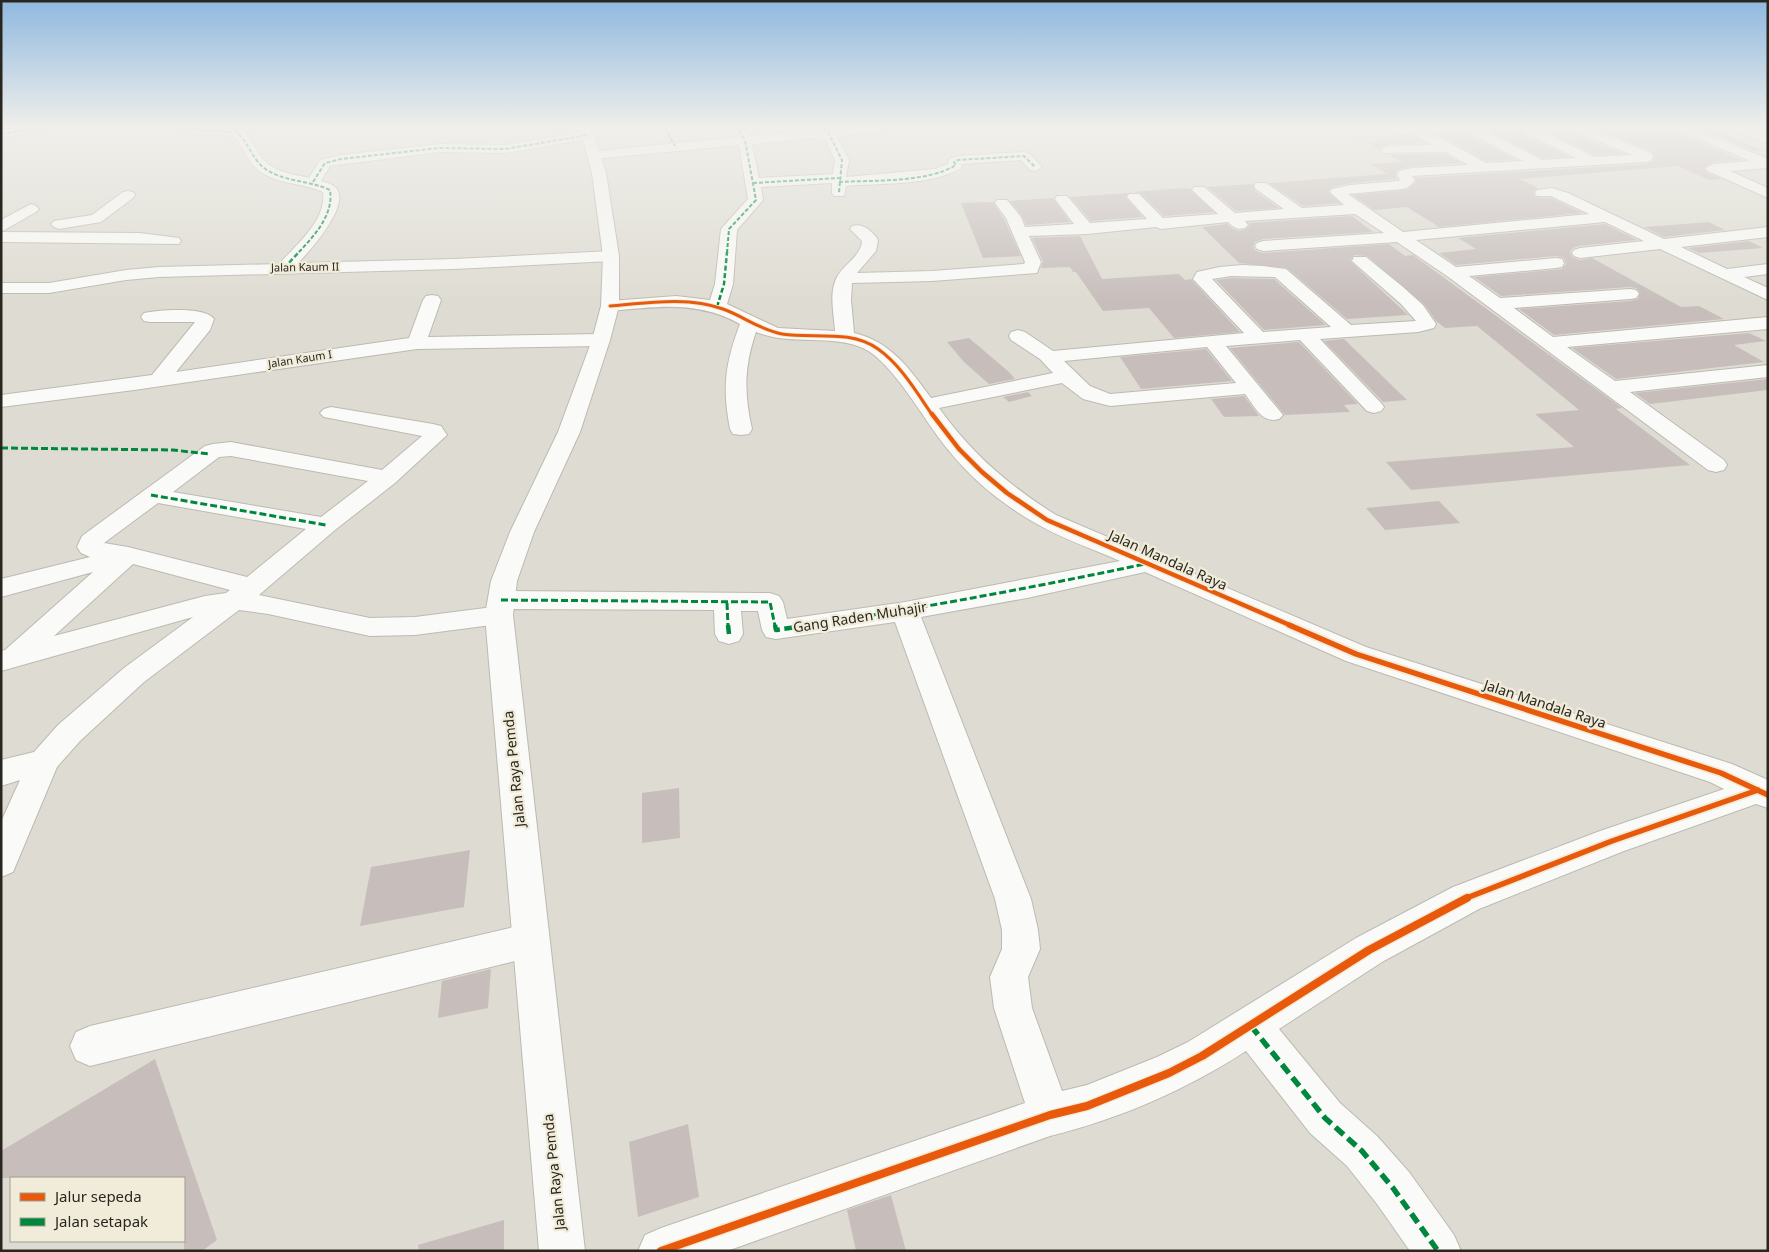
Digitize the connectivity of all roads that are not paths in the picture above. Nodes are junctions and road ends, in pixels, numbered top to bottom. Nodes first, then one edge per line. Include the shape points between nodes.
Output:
1 (322, 186) edge
2 (599, 186) edge
3 (754, 186) edge
4 (1260, 186) dead end
5 (1383, 186) edge
6 (1752, 186) edge
7 (1199, 190) dead end
8 (1542, 193) dead end
9 (1768, 194) edge
10 (128, 195) dead end
11 (1134, 197) dead end
12 (1062, 199) dead end
13 (1002, 203) dead end
14 (31, 209) dead end
15 (1358, 209) junction
16 (1299, 213) junction
17 (1609, 217) junction
18 (1232, 218) junction
19 (96, 219) junction
20 (1161, 224) junction
21 (1, 227) edge
22 (858, 229) dead end
23 (1087, 229) junction
24 (1019, 232) junction
25 (1768, 232) edge
26 (1400, 236) junction
27 (1, 237) edge
28 (36, 237) junction
29 (86, 238) junction
30 (173, 241) dead end
31 (1661, 244) junction
32 (1263, 246) junction
33 (1580, 252) dead end
34 (611, 256) junction
35 (1278, 259) dead end
36 (1360, 261) dead end
37 (1556, 263) dead end
38 (284, 268) junction
39 (1768, 269) edge
40 (1453, 272) junction
41 (1725, 274) junction
42 (844, 278) junction
43 (1, 288) edge
44 (1630, 294) dead end
45 (1768, 295) edge
46 (432, 300) dead end
47 (1498, 304) junction
48 (610, 306) junction
49 (1739, 306) dead end
50 (717, 307) junction
51 (150, 318) dead end
52 (1768, 322) edge
53 (750, 323) junction
54 (1347, 331) junction
55 (1305, 334) junction
56 (1018, 336) dead end
57 (846, 338) junction
58 (1259, 338) junction
59 (601, 340) junction
60 (1212, 341) junction
61 (1548, 342) junction
62 (417, 343) junction
63 (1049, 357) junction
64 (1768, 371) edge
65 (1066, 376) junction
66 (159, 380) junction
67 (1250, 388) junction
68 (1610, 388) junction
69 (1, 401) edge
70 (925, 405) junction
71 (1374, 407) dead end
72 (331, 413) dead end
73 (1272, 415) dead end
74 (741, 429) dead end
75 (1716, 465) dead end
76 (387, 478) junction
77 (152, 495) junction
78 (326, 525) junction
79 (128, 555) junction
80 (1147, 564) junction
81 (1, 588) edge
82 (243, 594) junction
83 (727, 603) junction
84 (500, 608) junction
85 (905, 611) junction
86 (729, 634) dead end
87 (7, 659) edge
88 (44, 761) junction
89 (1, 773) edge
90 (1763, 793) edge
91 (1, 862) edge
92 (531, 940) junction
93 (1251, 1026) junction
94 (90, 1046) dead end
95 (1050, 1115) junction
96 (562, 1251) edge
97 (661, 1251) edge
98 (1438, 1251) edge

1 - 38 street via 330,190 331,207 306,244
2 - 34 street, Jalan Raya Pemda
3 - 50 street via 756,200 729,229 724,284
4 - 16 street
5 - 15 street via 1337,192
6 - 9 street
7 - 18 street
8 - 17 street via 1557,193
10 - 19 street
11 - 20 street
12 - 23 street
13 - 24 street
14 - 21 street
15 - 16 street
15 - 26 street
16 - 18 street
17 - 26 street
17 - 31 street
18 - 20 street
18 - 32 street
19 - 28 street via 59,224
19 - 29 street via 106,222 106,225
20 - 23 street
22 - 42 street via 871,245
23 - 24 street
24 - 42 street via 1033,262 1031,269
25 - 31 street
26 - 32 street
26 - 40 street
27 - 28 street
28 - 29 street
29 - 30 street
31 - 33 street
31 - 41 street
32 - 35 street
34 - 38 street, Jalan Kaum II
34 - 48 street, Jalan Raya Pemda
36 - 54 street via 1416,308 1427,324
37 - 40 street
38 - 43 street, Jalan Kaum II via 159,272 49,288
39 - 41 street
40 - 47 street
41 - 45 street
42 - 57 street
44 - 47 street
46 - 62 street
47 - 61 street
48 - 50 street, Jalan Mandala Raya via 681,301
48 - 59 street, Jalan Raya Pemda
49 - 52 street
50 - 53 street, Jalan Mandala Raya
51 - 66 street via 199,316 205,319 203,326
52 - 61 street
53 - 57 street, Jalan Mandala Raya via 780,334
53 - 74 street via 734,374 733,388
54 - 55 street
54 - 58 street via 1280,273 1236,272 1203,276 1202,279
55 - 58 street
55 - 71 street
56 - 63 street
57 - 70 street, Jalan Mandala Raya via 877,349 896,366
58 - 60 street
59 - 62 street, Jalan Kaum I
59 - 84 street, Jalan Raya Pemda via 569,432 522,532 504,581
60 - 63 street
60 - 67 street
61 - 68 street
62 - 66 street, Jalan Kaum I
63 - 65 street
64 - 68 street
65 - 67 street via 1095,398 1110,400
65 - 70 street
66 - 69 street, Jalan Kaum I
67 - 73 street
68 - 75 street
70 - 80 street, Jalan Mandala Raya via 974,465 1029,509
72 - 76 street via 435,433 434,438
76 - 77 street via 222,449
76 - 78 street
77 - 78 street
77 - 79 street via 91,541 90,547 95,550
78 - 82 street
79 - 81 street
79 - 82 street
79 - 87 street
80 - 85 street, Gang Raden Muhajir
80 - 90 street, Jalan Mandala Raya via 1356,654 1720,773
82 - 84 street, Gang Raden Muhajir via 268,605 370,628 415,626
82 - 87 street
82 - 88 street via 134,676 69,733
83 - 84 street, Gang Raden Muhajir
83 - 85 street, Gang Raden Muhajir via 770,602 776,630
83 - 86 street
84 - 92 street, Jalan Raya Pemda
85 - 95 street via 1013,899 1021,950 1010,977 1013,1008
88 - 89 street
88 - 91 street
90 - 93 street via 1612,841 1466,898 1369,950
92 - 94 street
92 - 96 street, Jalan Raya Pemda
93 - 95 street via 1169,1073 1087,1106
93 - 98 street via 1325,1118 1362,1151 1393,1188
95 - 97 street

